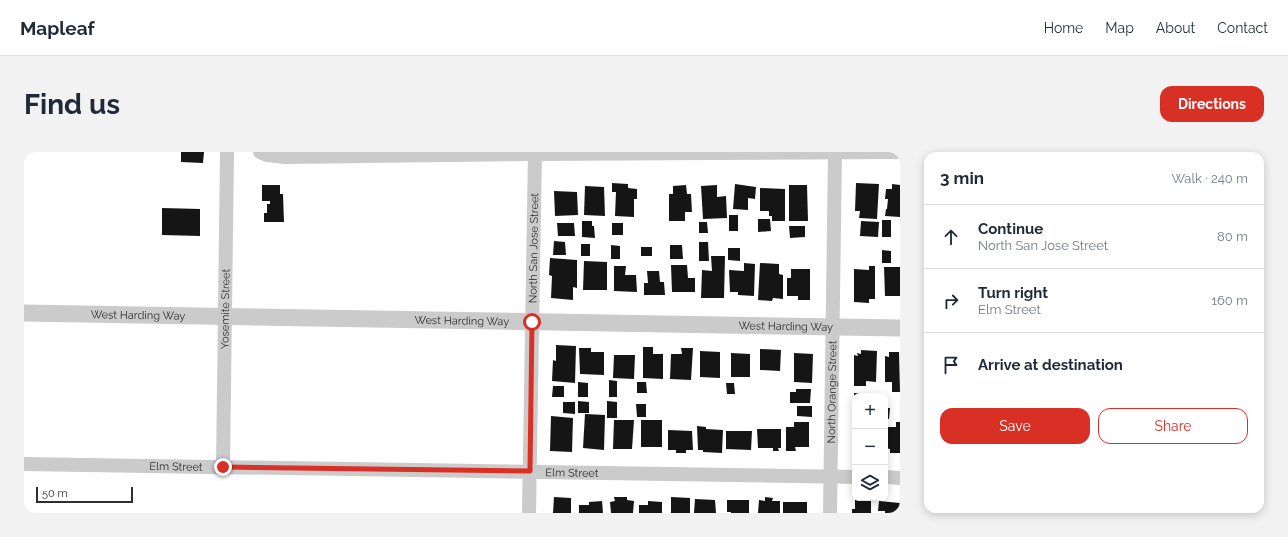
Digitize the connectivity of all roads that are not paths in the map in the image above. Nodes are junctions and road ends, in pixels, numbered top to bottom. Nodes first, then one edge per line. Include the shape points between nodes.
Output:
1 (227, 152) edge
2 (260, 152) edge
3 (835, 152) edge
4 (900, 152) edge
5 (535, 153) edge
6 (24, 313) edge
7 (225, 316) junction
8 (532, 322) junction
9 (832, 327) junction
10 (900, 328) edge
11 (24, 464) edge
12 (223, 467) junction
13 (530, 471) junction
14 (831, 477) junction
15 (852, 477) edge
16 (888, 478) edge
17 (900, 478) edge
18 (529, 513) edge
19 (830, 513) edge

1 - 7 street, Yosemite Street
2 - 5 street via 285,157
3 - 4 street
3 - 5 street
3 - 9 street, North Orange Street
5 - 8 street, North San Jose Street
6 - 7 street, West Harding Way
7 - 8 street, West Harding Way
7 - 12 street, Yosemite Street
8 - 9 street, West Harding Way
8 - 13 street, North San Jose Street
9 - 10 street, West Harding Way
9 - 14 street, North Orange Street
11 - 12 street, Elm Street
12 - 13 street, Elm Street
13 - 14 street, Elm Street
13 - 18 street, North San Jose Street
14 - 15 street, Elm Street
14 - 19 street, North Orange Street
16 - 17 street

